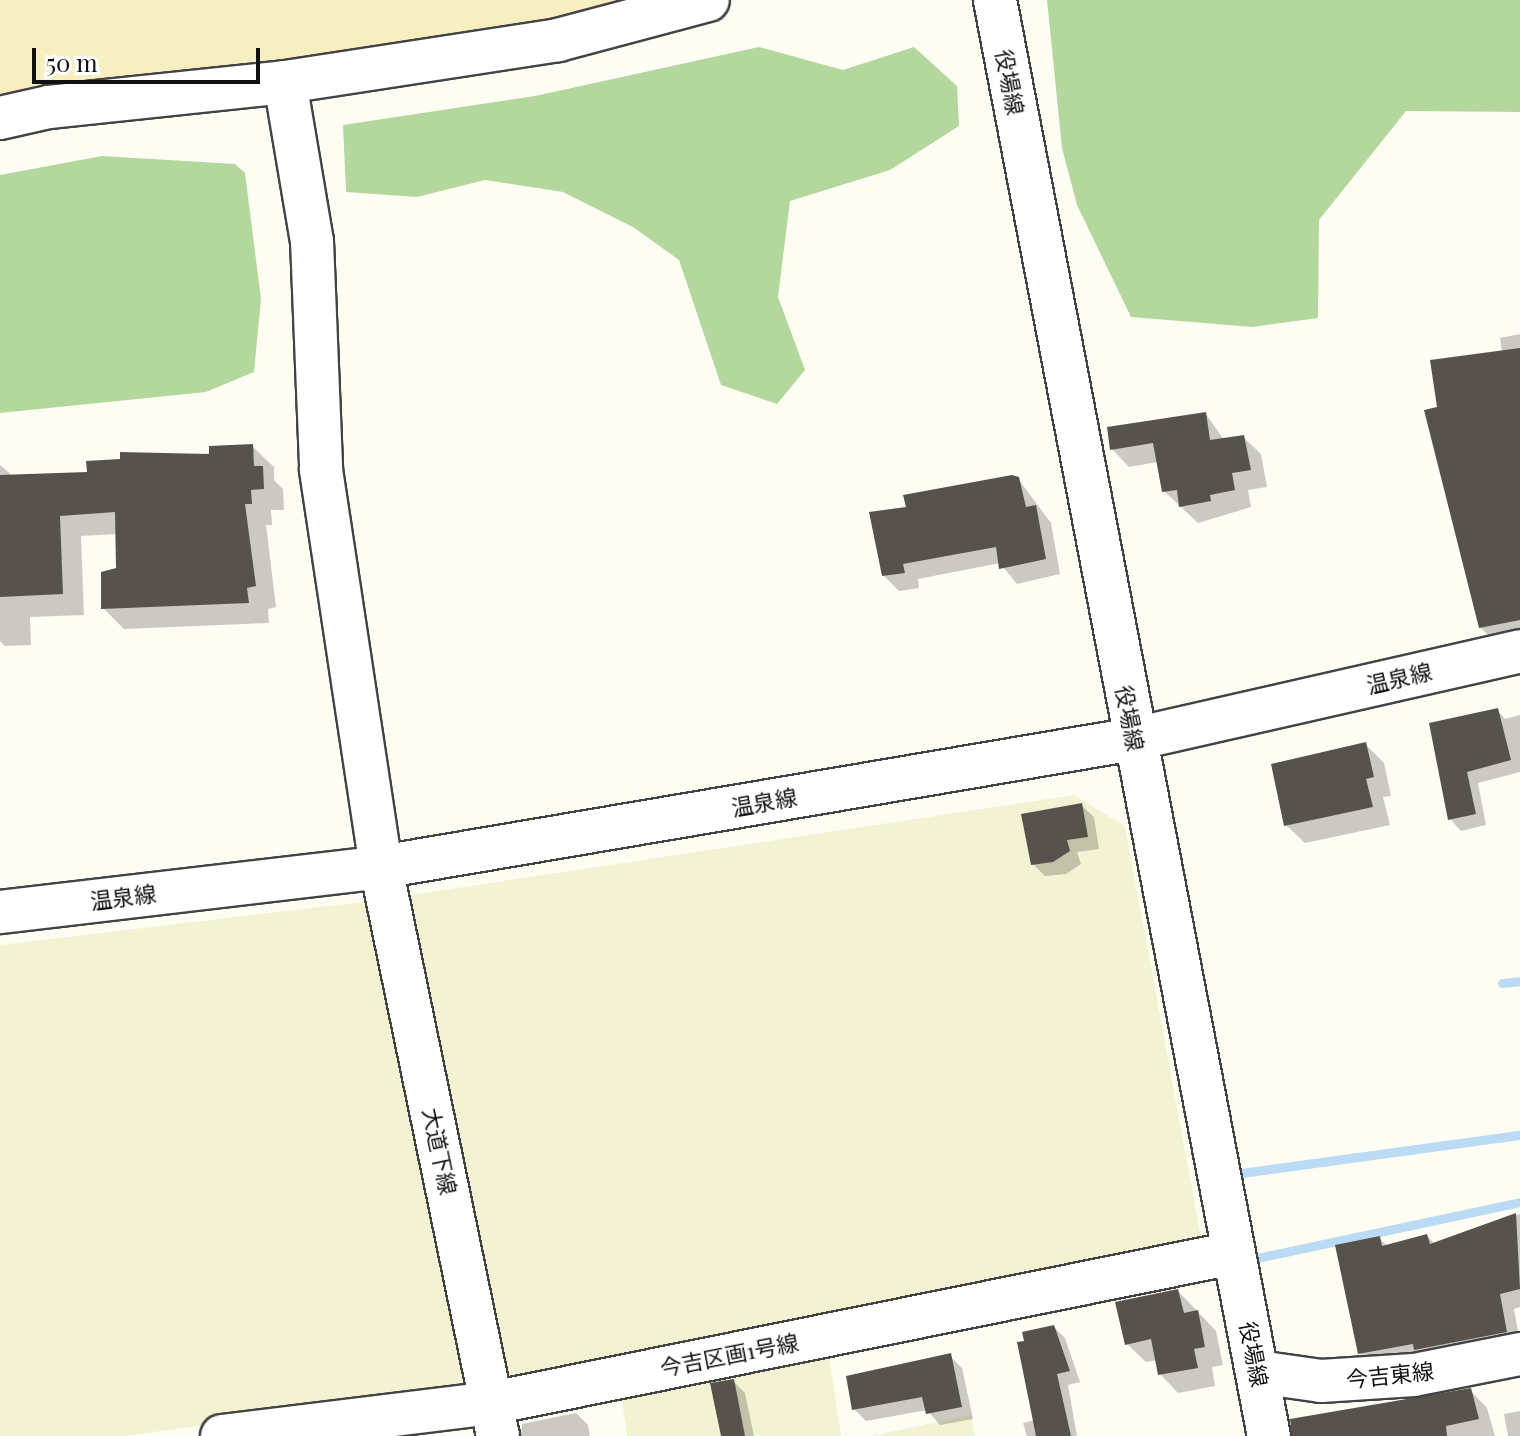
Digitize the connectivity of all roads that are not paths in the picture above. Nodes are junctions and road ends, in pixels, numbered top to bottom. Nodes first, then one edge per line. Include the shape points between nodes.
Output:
1 (708, 0) edge
2 (995, 0) edge
3 (285, 82) junction
4 (0, 118) edge
5 (1520, 651) edge
6 (1134, 739) junction
7 (381, 867) junction
8 (0, 912) edge
9 (1233, 1253) junction
10 (1520, 1354) edge
11 (1258, 1372) junction
12 (495, 1420) edge
13 (222, 1436) edge
14 (1269, 1436) edge

1 - 3 street via 558,40
2 - 6 street, 役場線
3 - 4 street via 49,107
3 - 7 street, 大道下線 via 312,241 321,470
5 - 6 street, 温泉線
6 - 7 street, 温泉線
6 - 9 street, 役場線
7 - 8 street, 温泉線
7 - 12 street, 大道下線
9 - 11 street, 役場線
9 - 12 street, 今吉区画1号線
10 - 11 street, 今吉東線 via 1414,1375 1321,1381
11 - 14 street, 役場線
12 - 13 street, 今吉区画1号線

